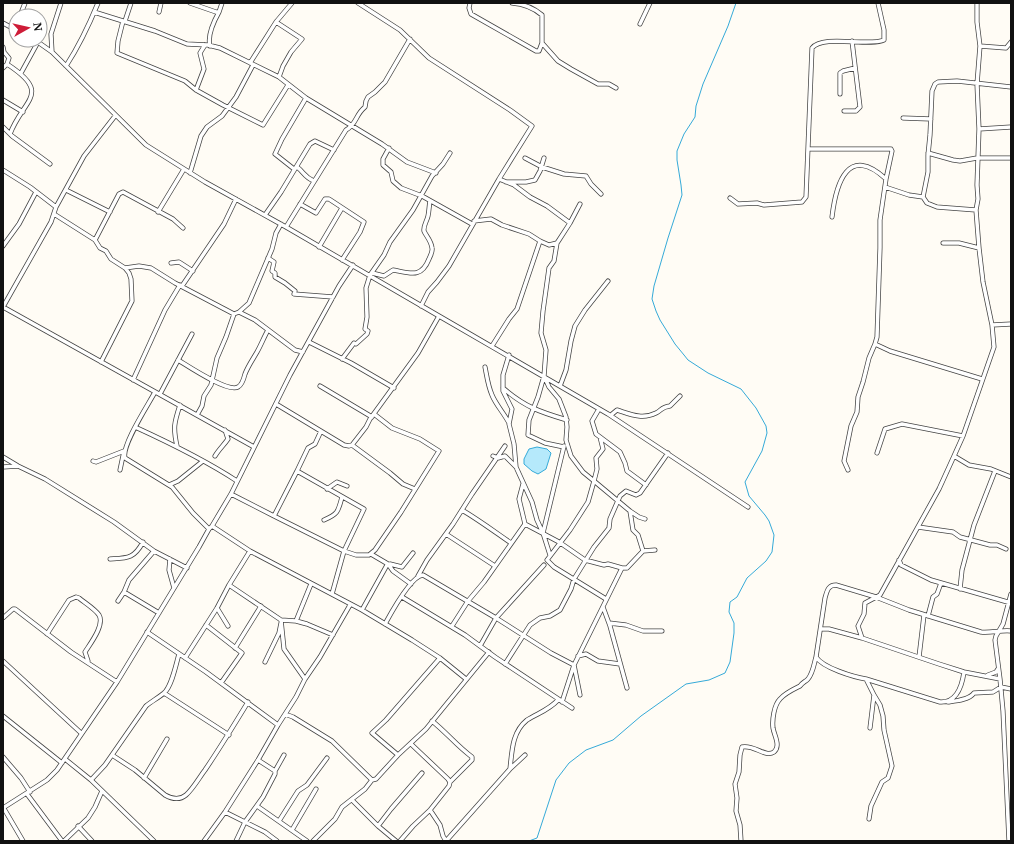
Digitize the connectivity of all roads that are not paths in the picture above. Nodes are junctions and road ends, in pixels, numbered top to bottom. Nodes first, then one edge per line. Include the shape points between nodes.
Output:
1 (61, 3) edge
2 (98, 3) edge
3 (131, 3) edge
4 (161, 3) edge
5 (190, 3) edge
6 (222, 3) edge
7 (292, 3) edge
8 (358, 3) edge
9 (470, 3) edge
10 (512, 3) edge
11 (650, 3) edge
12 (878, 3) edge
13 (977, 3) edge
14 (94, 12) junction
15 (158, 12) dead end
16 (219, 12) junction
17 (124, 21) junction
18 (276, 22) junction
19 (640, 24) dead end
20 (410, 39) junction
21 (852, 41) junction
22 (1011, 42) edge
23 (542, 43) junction
24 (208, 45) junction
25 (980, 46) junction
26 (3, 47) edge
27 (34, 48) edge
28 (47, 48) edge
29 (52, 52) junction
30 (7, 64) junction
31 (252, 64) junction
32 (66, 66) junction
33 (3, 68) edge
34 (854, 68) junction
35 (21, 73) junction
36 (279, 77) junction
37 (977, 84) junction
38 (288, 85) junction
39 (1011, 87) edge
40 (616, 88) dead end
41 (196, 90) junction
42 (840, 94) dead end
43 (306, 98) junction
44 (3, 100) edge
45 (228, 106) junction
46 (844, 111) dead end
47 (23, 112) junction
48 (115, 116) junction
49 (903, 118) dead end
50 (931, 119) junction
51 (345, 123) junction
52 (3, 127) edge
53 (352, 127) junction
54 (979, 128) junction
55 (1011, 128) edge
56 (346, 130) junction
57 (10, 134) junction
58 (389, 148) junction
59 (809, 149) junction
60 (334, 150) junction
61 (450, 153) dead end
62 (928, 153) junction
63 (525, 158) dead end
64 (544, 158) dead end
65 (977, 158) junction
66 (1011, 158) edge
67 (50, 164) dead end
68 (542, 166) junction
69 (295, 168) junction
70 (184, 169) junction
71 (3, 170) edge
72 (190, 173) junction
73 (436, 173) junction
74 (499, 179) junction
75 (886, 179) junction
76 (314, 181) junction
77 (506, 182) junction
78 (885, 187) junction
79 (66, 190) junction
80 (36, 192) junction
81 (601, 194) dead end
82 (422, 196) junction
83 (923, 197) junction
84 (730, 198) dead end
85 (236, 199) junction
86 (430, 201) junction
87 (300, 204) junction
88 (580, 204) dead end
89 (56, 207) junction
90 (342, 208) junction
91 (976, 210) junction
92 (110, 212) junction
93 (158, 212) junction
94 (54, 214) junction
95 (265, 214) junction
96 (832, 217) dead end
97 (473, 223) junction
98 (570, 223) junction
99 (281, 224) junction
100 (286, 227) junction
101 (183, 228) dead end
102 (95, 240) junction
103 (540, 241) junction
104 (556, 243) junction
105 (943, 243) dead end
106 (3, 246) edge
107 (319, 247) junction
108 (979, 248) junction
109 (268, 258) junction
110 (342, 260) junction
111 (172, 263) dead end
112 (353, 265) junction
113 (125, 268) junction
114 (193, 271) junction
115 (371, 274) junction
116 (608, 281) dead end
117 (181, 286) junction
118 (333, 297) junction
119 (421, 306) junction
120 (3, 307) edge
121 (239, 312) junction
122 (234, 314) junction
123 (440, 316) junction
124 (1011, 324) edge
125 (992, 325) junction
126 (268, 330) junction
127 (192, 334) dead end
128 (309, 342) junction
129 (875, 344) junction
130 (492, 346) junction
131 (303, 352) junction
132 (509, 355) junction
133 (342, 359) junction
134 (178, 360) junction
135 (101, 362) junction
136 (485, 367) dead end
137 (544, 376) junction
138 (982, 379) junction
139 (133, 380) junction
140 (212, 380) junction
141 (320, 386) dead end
142 (560, 386) junction
143 (394, 388) junction
144 (503, 388) junction
145 (155, 392) junction
146 (160, 394) junction
147 (680, 396) dead end
148 (276, 404) junction
149 (180, 405) junction
150 (533, 409) junction
151 (599, 409) junction
152 (197, 415) junction
153 (611, 415) junction
154 (373, 416) junction
155 (567, 420) junction
156 (509, 424) junction
157 (135, 426) junction
158 (225, 430) junction
159 (321, 431) junction
160 (963, 436) junction
161 (600, 437) junction
162 (566, 440) junction
163 (352, 445) junction
164 (177, 446) junction
165 (254, 446) junction
166 (505, 446) dead end
167 (564, 447) junction
168 (124, 451) junction
169 (668, 453) junction
170 (877, 453) dead end
171 (215, 456) dead end
172 (494, 456) dead end
173 (954, 456) junction
174 (3, 457) edge
175 (498, 458) junction
176 (92, 460) dead end
177 (203, 461) junction
178 (18, 466) junction
179 (516, 466) junction
180 (3, 467) edge
181 (120, 470) dead end
182 (848, 470) dead end
183 (297, 471) junction
184 (995, 471) junction
185 (1011, 477) edge
186 (237, 481) junction
187 (594, 481) junction
188 (523, 484) junction
189 (169, 485) junction
190 (646, 485) junction
191 (347, 486) dead end
192 (327, 489) junction
193 (415, 489) junction
194 (232, 494) junction
195 (342, 497) junction
196 (617, 500) junction
197 (748, 507) dead end
198 (462, 510) junction
199 (630, 511) junction
200 (274, 516) junction
201 (645, 519) dead end
202 (324, 520) dead end
203 (525, 524) junction
204 (210, 527) junction
205 (918, 527) junction
206 (543, 533) junction
207 (446, 534) junction
208 (971, 540) junction
209 (143, 542) junction
210 (559, 542) junction
211 (511, 543) junction
212 (655, 550) dead end
213 (1006, 550) dead end
214 (154, 551) junction
215 (250, 551) junction
216 (344, 551) junction
217 (643, 552) junction
218 (413, 553) dead end
219 (371, 554) junction
220 (550, 555) junction
221 (110, 559) dead end
222 (170, 559) junction
223 (585, 560) junction
224 (899, 560) junction
225 (388, 564) junction
226 (544, 565) dead end
227 (495, 566) junction
228 (187, 568) junction
229 (622, 568) junction
230 (418, 576) junction
231 (574, 579) junction
232 (941, 583) junction
233 (311, 584) junction
234 (411, 584) junction
235 (229, 585) junction
236 (174, 588) junction
237 (960, 589) junction
238 (124, 592) junction
239 (332, 594) junction
240 (1011, 594) edge
241 (402, 597) junction
242 (876, 597) junction
243 (606, 599) junction
244 (118, 601) dead end
245 (468, 601) junction
246 (1010, 603) edge
247 (350, 605) junction
248 (261, 606) junction
249 (603, 607) junction
250 (217, 608) junction
251 (362, 610) junction
252 (159, 613) junction
253 (926, 616) junction
254 (3, 618) edge
255 (496, 618) junction
256 (281, 620) junction
257 (296, 621) junction
258 (385, 624) junction
259 (609, 624) junction
260 (206, 625) junction
261 (228, 626) dead end
262 (452, 626) junction
263 (821, 629) junction
264 (662, 631) dead end
265 (1011, 631) edge
266 (147, 632) junction
267 (998, 632) junction
268 (48, 634) junction
269 (333, 635) junction
270 (523, 635) junction
271 (862, 638) junction
272 (480, 646) junction
273 (235, 648) junction
274 (489, 652) junction
275 (179, 654) junction
276 (578, 656) junction
277 (816, 657) junction
278 (919, 657) junction
279 (184, 658) junction
280 (440, 658) junction
281 (89, 662) junction
282 (265, 662) dead end
283 (4, 663) edge
284 (505, 664) junction
285 (620, 664) junction
286 (574, 665) junction
287 (998, 668) junction
288 (964, 672) junction
289 (986, 676) junction
290 (305, 679) junction
291 (466, 679) junction
292 (866, 679) junction
293 (1000, 679) junction
294 (117, 682) junction
295 (221, 683) junction
296 (1001, 687) junction
297 (626, 688) dead end
298 (1011, 689) edge
299 (164, 693) junction
300 (580, 695) dead end
301 (874, 695) junction
302 (560, 701) junction
303 (248, 702) junction
304 (946, 702) junction
305 (572, 708) dead end
306 (285, 714) junction
307 (3, 716) edge
308 (432, 722) junction
309 (278, 724) junction
310 (870, 728) dead end
311 (81, 733) junction
312 (229, 735) junction
313 (167, 739) dead end
314 (411, 744) junction
315 (112, 755) junction
316 (284, 755) dead end
317 (398, 755) junction
318 (525, 755) dead end
319 (3, 757) edge
320 (65, 758) junction
321 (327, 758) dead end
322 (258, 760) junction
323 (62, 763) junction
324 (510, 769) junction
325 (275, 771) junction
326 (422, 773) dead end
327 (144, 778) junction
328 (91, 780) junction
329 (372, 780) junction
330 (450, 782) junction
331 (316, 789) dead end
332 (102, 791) junction
333 (28, 793) junction
334 (1009, 793) edge
335 (352, 800) junction
336 (257, 806) junction
337 (3, 808) edge
338 (430, 810) junction
339 (225, 812) junction
340 (869, 819) dead end
341 (279, 821) junction
342 (245, 822) junction
343 (78, 826) junction
344 (378, 826) junction
345 (292, 830) junction
346 (1008, 840) edge
347 (23, 841) edge
348 (63, 841) edge
349 (92, 841) edge
350 (154, 841) edge
351 (204, 841) edge
352 (236, 841) edge
353 (277, 841) edge
354 (307, 841) edge
355 (313, 841) edge
356 (396, 841) edge
357 (400, 841) edge
358 (446, 841) edge
359 (741, 841) edge

1 - 29 street via 51,34
2 - 14 street
3 - 17 street
4 - 15 street
5 - 16 street
6 - 16 street
7 - 18 street
8 - 20 street
9 - 23 street via 471,14 536,51 539,51
10 - 23 street via 527,6 542,16
11 - 19 street
12 - 21 street via 884,40
13 - 25 street
14 - 17 street
14 - 32 street
16 - 24 street via 212,26
17 - 24 street via 187,44
17 - 41 street via 117,53 185,81
18 - 31 street
18 - 36 street via 302,39 291,52
20 - 53 street via 385,82 368,97 365,107 360,111
20 - 74 street via 428,58 532,126
21 - 34 street
21 - 59 street via 818,44 812,48
22 - 25 street via 1006,48
23 - 40 street via 558,61 571,69 598,84 609,84
24 - 31 street via 220,48
24 - 41 street via 200,53 204,69
25 - 37 street
26 - 30 street via 9,58
27 - 35 street
28 - 29 street
29 - 32 street
30 - 33 street
30 - 35 street
31 - 36 street
31 - 45 street via 236,97
32 - 48 street
34 - 42 street via 840,73
34 - 46 street via 860,107 856,111
35 - 47 street via 30,82 32,92
36 - 38 street
37 - 39 street
37 - 50 street via 957,81 936,83 932,91
37 - 54 street
38 - 43 street
38 - 45 street via 264,125
41 - 45 street
43 - 51 street
43 - 69 street via 275,154
44 - 47 street
45 - 72 street via 222,116 207,127 201,136
47 - 57 street via 15,121
48 - 70 street via 146,145
48 - 79 street via 84,156
49 - 50 street
50 - 62 street
51 - 53 street
51 - 56 street
52 - 57 street
53 - 56 street
53 - 58 street
54 - 55 street
54 - 65 street
56 - 60 street
57 - 67 street
58 - 73 street via 407,162
58 - 82 street via 383,165 391,172 393,181 401,188
59 - 75 street via 891,149
59 - 84 street via 806,197 802,202 738,204
60 - 69 street via 312,142
60 - 76 street
61 - 73 street
62 - 65 street via 953,160
62 - 83 street via 928,172
63 - 68 street
64 - 68 street
65 - 66 street
65 - 91 street
68 - 77 street via 535,180
68 - 81 street via 564,174 586,176
69 - 76 street
69 - 95 street
70 - 72 street
70 - 93 street
71 - 80 street
72 - 85 street
73 - 82 street via 428,182
74 - 77 street
74 - 97 street
75 - 78 street
75 - 96 street via 870,166 854,166 839,184
76 - 87 street
77 - 98 street
78 - 83 street
78 - 129 street via 880,220
79 - 89 street
79 - 92 street
80 - 89 street
80 - 106 street via 19,224
82 - 86 street
82 - 115 street
83 - 91 street via 928,204 937,207
85 - 95 street
85 - 114 street via 224,224
86 - 97 street
86 - 115 street via 424,232 429,237 432,251 424,270 412,273 393,270 384,276
87 - 90 street via 316,212 325,199 329,199
87 - 100 street
88 - 98 street
89 - 94 street
90 - 107 street
90 - 110 street via 364,224
91 - 108 street
92 - 93 street via 119,194 123,192
92 - 102 street
93 - 101 street via 173,219
94 - 102 street
94 - 120 street
95 - 99 street
97 - 103 street via 491,219
97 - 119 street via 449,266 428,292
98 - 104 street
99 - 100 street
99 - 109 street
100 - 107 street
102 - 113 street via 111,260
103 - 104 street via 549,245
103 - 130 street via 517,309
104 - 137 street via 542,312 541,333 546,350
105 - 108 street
107 - 110 street
108 - 125 street
109 - 118 street via 274,262 274,277 295,291 294,294
109 - 121 street via 249,303
110 - 112 street
111 - 114 street via 180,262
112 - 115 street
112 - 118 street
113 - 117 street via 147,266
113 - 135 street via 131,279 132,301
114 - 117 street
115 - 119 street
115 - 133 street via 366,292 367,334 354,343
116 - 142 street via 575,326
117 - 122 street
117 - 139 street via 165,310
118 - 128 street
119 - 123 street
120 - 135 street
121 - 122 street
121 - 126 street
122 - 140 street via 217,358
123 - 130 street
123 - 143 street
124 - 125 street
125 - 138 street via 994,347
126 - 131 street via 295,350
126 - 140 street via 240,386 233,389
127 - 134 street
128 - 131 street
128 - 133 street
129 - 138 street
129 - 182 street via 851,426 844,461
130 - 132 street
131 - 148 street
132 - 137 street
132 - 144 street via 503,375
133 - 143 street
134 - 140 street
134 - 146 street
135 - 139 street
136 - 156 street via 493,397
137 - 142 street
137 - 150 street
137 - 155 street via 549,387 560,399
138 - 160 street
139 - 145 street
140 - 152 street
141 - 154 street
142 - 151 street
143 - 154 street
144 - 150 street
144 - 156 street via 512,409
145 - 146 street
145 - 157 street
146 - 149 street
147 - 153 street via 670,406 663,406 655,414 642,417 617,410
148 - 159 street
148 - 165 street
149 - 152 street
149 - 164 street via 174,430
150 - 155 street
150 - 167 street via 528,435 545,443
151 - 153 street
151 - 161 street via 592,421 596,434
152 - 158 street
153 - 169 street
154 - 163 street
154 - 193 street via 439,451
155 - 162 street
156 - 179 street
157 - 164 street
157 - 168 street
158 - 165 street
158 - 171 street via 228,439
159 - 163 street via 346,446
159 - 183 street via 315,444 308,448
160 - 170 street via 902,424 885,429
160 - 173 street
161 - 187 street via 603,450 596,458
161 - 190 street via 620,452 627,471
162 - 167 street
162 - 187 street via 571,456 583,472
163 - 193 street via 403,484
164 - 177 street
165 - 186 street
166 - 175 street
167 - 206 street
168 - 176 street via 96,462
168 - 181 street
168 - 189 street via 125,458
169 - 190 street
169 - 197 street
172 - 175 street
173 - 184 street via 969,465
173 - 205 street
174 - 178 street
175 - 179 street via 505,456
175 - 198 street
177 - 186 street
177 - 189 street
178 - 180 street
178 - 209 street via 45,479
179 - 188 street
183 - 192 street
183 - 200 street
184 - 185 street
184 - 208 street
186 - 194 street
187 - 196 street
187 - 210 street via 588,502
188 - 203 street via 519,499
188 - 206 street
189 - 204 street via 193,513
190 - 196 street via 640,493 636,495 626,491
191 - 192 street via 337,482
192 - 195 street
193 - 219 street
194 - 200 street
194 - 204 street
195 - 202 street via 335,515
195 - 216 street via 364,509
196 - 199 street
196 - 223 street via 608,528
198 - 207 street
198 - 211 street
199 - 201 street
199 - 217 street via 633,530 638,535
200 - 216 street
203 - 206 street
203 - 211 street
204 - 215 street
204 - 228 street
205 - 208 street via 944,530
205 - 224 street
206 - 210 street
206 - 220 street
207 - 227 street
207 - 230 street
208 - 213 street via 997,545
208 - 237 street via 962,570
209 - 214 street
209 - 221 street via 137,553 126,558
210 - 220 street
210 - 223 street
211 - 227 street
212 - 217 street
214 - 222 street
214 - 238 street via 129,580
215 - 233 street
215 - 235 street
216 - 219 street via 360,556
216 - 239 street
217 - 229 street via 627,568
218 - 225 street via 402,567
219 - 225 street
220 - 231 street via 547,560
222 - 228 street
222 - 236 street via 169,570
223 - 229 street
223 - 231 street
224 - 232 street via 901,565 921,576
224 - 242 street via 880,595
225 - 234 street via 393,571
225 - 251 street
226 - 255 street
227 - 245 street
228 - 236 street
229 - 243 street
230 - 234 street
230 - 245 street via 426,576
231 - 243 street
231 - 270 street via 560,610 540,618 530,625
232 - 237 street
232 - 253 street
233 - 239 street
233 - 257 street
234 - 241 street
235 - 248 street
235 - 250 street
236 - 252 street
237 - 246 street
238 - 244 street
238 - 252 street
239 - 247 street
240 - 246 street
241 - 258 street
241 - 262 street
242 - 253 street
242 - 263 street via 836,585 831,586 825,598
242 - 271 street via 865,603 864,614 858,626
243 - 249 street
245 - 255 street
245 - 262 street
246 - 267 street
247 - 251 street
247 - 269 street
248 - 256 street
248 - 273 street
249 - 259 street
249 - 276 street
250 - 260 street
250 - 261 street
251 - 258 street
252 - 266 street
253 - 267 street via 980,632
253 - 278 street
254 - 268 street via 15,608
255 - 270 street
255 - 272 street
256 - 257 street
256 - 282 street via 279,633
256 - 290 street via 284,649
257 - 269 street
258 - 280 street
259 - 264 street via 626,625 643,631
259 - 285 street
260 - 273 street
260 - 279 street
262 - 272 street
263 - 271 street
263 - 277 street
265 - 267 street
266 - 275 street
266 - 294 street
267 - 287 street via 995,640
268 - 281 street
268 - 281 street via 69,600 79,598 99,615 100,620 97,633 85,652
269 - 290 street
270 - 284 street
270 - 286 street
271 - 278 street
272 - 274 street
273 - 295 street via 242,654
274 - 284 street
274 - 291 street
275 - 279 street
275 - 299 street via 170,685
276 - 285 street via 586,654 598,661
276 - 286 street
277 - 292 street via 827,666
277 - 359 street via 812,673 807,679 779,699 773,719 776,750 768,754 754,747 742,747 735,784
278 - 288 street
279 - 295 street
280 - 291 street
280 - 317 street via 372,733
281 - 294 street
283 - 311 street
284 - 302 street
285 - 297 street
286 - 300 street
286 - 302 street
287 - 289 street via 996,672
287 - 293 street
288 - 289 street
288 - 304 street via 961,687
289 - 293 street
290 - 306 street
291 - 308 street
292 - 301 street
292 - 304 street
293 - 296 street
294 - 311 street
295 - 303 street
296 - 298 street
296 - 304 street via 993,692 974,693 966,698
296 - 334 street
299 - 312 street
299 - 315 street via 146,706
301 - 310 street
301 - 340 street via 883,716 892,766 888,778 882,782 871,806
302 - 305 street
302 - 324 street via 527,720 522,726 513,741
303 - 309 street
303 - 312 street
306 - 309 street
306 - 329 street via 332,741
307 - 323 street
308 - 314 street
308 - 330 street via 472,757
309 - 322 street
311 - 320 street
312 - 327 street via 186,795 171,798
313 - 327 street
314 - 317 street
314 - 330 street
315 - 327 street
315 - 328 street
316 - 325 street
317 - 329 street via 376,779
318 - 324 street
319 - 333 street via 21,778
320 - 323 street
320 - 328 street
321 - 341 street via 307,785 298,791
322 - 325 street
322 - 339 street
323 - 333 street via 52,776
324 - 358 street
325 - 336 street
326 - 344 street
328 - 332 street
329 - 335 street
330 - 338 street
331 - 345 street
332 - 343 street via 88,818
332 - 350 street
333 - 337 street
333 - 348 street
334 - 346 street
335 - 344 street
335 - 355 street via 342,807 335,819
336 - 341 street
336 - 342 street
337 - 347 street
338 - 357 street
338 - 358 street via 440,825
339 - 342 street
339 - 351 street
341 - 345 street
342 - 352 street
342 - 353 street
343 - 348 street
343 - 349 street
344 - 356 street
345 - 354 street

